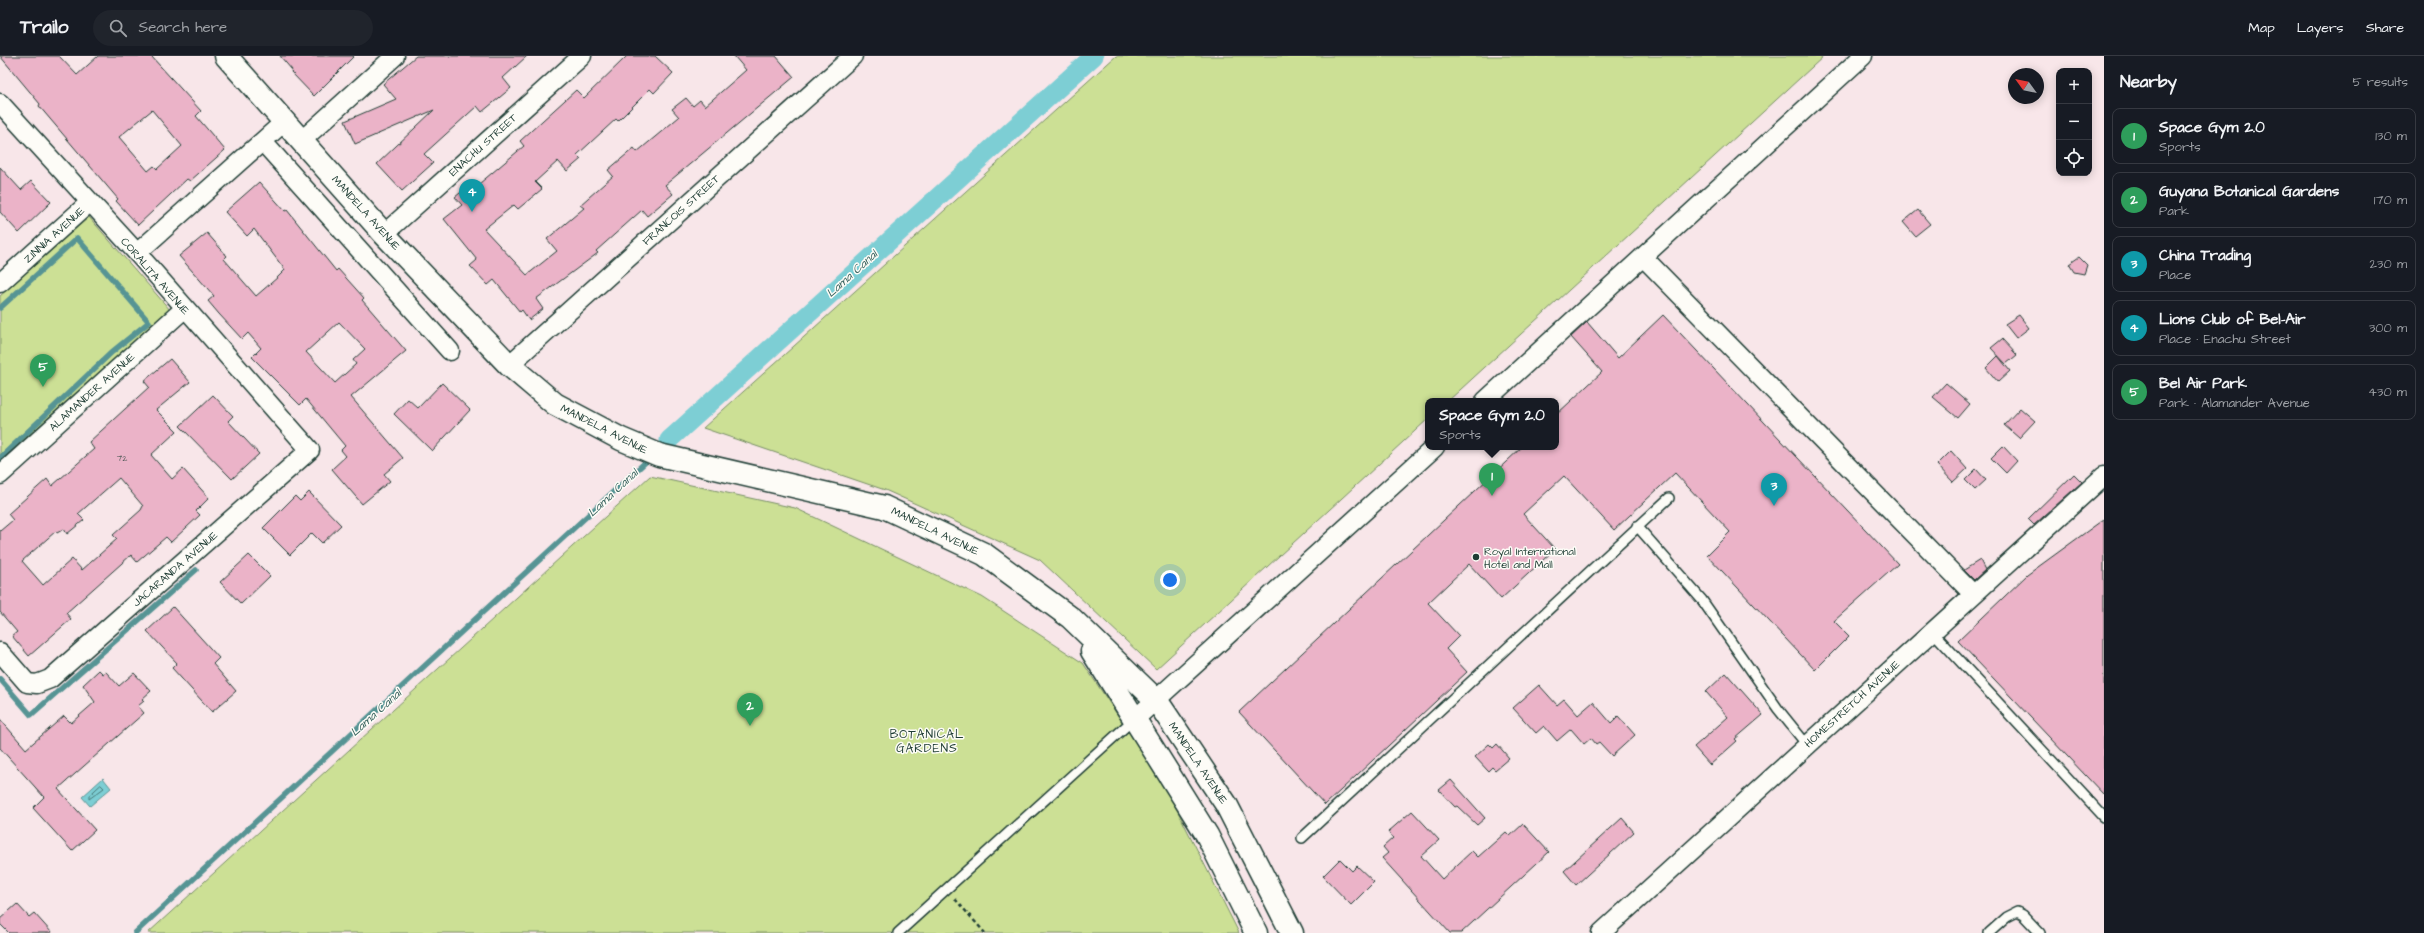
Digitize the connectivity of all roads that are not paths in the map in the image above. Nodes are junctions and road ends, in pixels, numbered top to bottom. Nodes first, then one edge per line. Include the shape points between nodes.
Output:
1 (226, 56) edge
2 (395, 56) edge
3 (582, 56) edge
4 (853, 56) edge
5 (1863, 56) edge
6 (0, 103) edge
7 (284, 122) junction
8 (301, 141) junction
9 (263, 142) junction
10 (89, 203) junction
11 (384, 234) junction
12 (137, 253) junction
13 (1643, 257) junction
14 (0, 283) edge
15 (184, 309) junction
16 (450, 351) dead end
17 (509, 365) junction
18 (1488, 398) edge
19 (310, 450) joint
20 (1432, 450) edge
21 (0, 475) edge
22 (2104, 476) edge
23 (1669, 498) dead end
24 (1637, 526) junction
25 (1973, 594) junction
26 (1071, 618) junction
27 (1932, 631) junction
28 (0, 652) edge
29 (1157, 701) junction
30 (1136, 718) junction
31 (1807, 745) junction
32 (2104, 817) edge
33 (1302, 838) dead end
34 (898, 933) edge
35 (1256, 933) edge
36 (1292, 933) edge
37 (1601, 933) edge
38 (1988, 933) edge
39 (2040, 933) edge

1 - 7 main road, MANDELA AVENUE
2 - 8 street
3 - 11 street, ENACHU STREET
4 - 17 street, FRANCOIS STREET
5 - 13 street
6 - 10 street, CORALITA AVENUE
7 - 8 main road, MANDELA AVENUE
7 - 9 street
8 - 11 main road, MANDELA AVENUE
9 - 12 street
9 - 16 street
10 - 12 street, CORALITA AVENUE
10 - 14 street, ZINNIA AVENUE
11 - 17 main road, MANDELA AVENUE
12 - 15 street, CORALITA AVENUE
13 - 18 street
13 - 25 street
15 - 19 street, CORALITA AVENUE
15 - 21 street, ALAMANDER AVENUE
17 - 26 main road, MANDELA AVENUE via 555,404 651,453 884,507 984,554
19 - 28 street, JACARANDA AVENUE via 50,679 37,684 27,683
20 - 29 street
22 - 25 street, HOMESTRETCH AVENUE
23 - 24 lane
24 - 31 lane via 1702,600 1778,709
24 - 33 lane
25 - 27 street, HOMESTRETCH AVENUE
26 - 29 main road, MANDELA AVENUE
26 - 30 main road, MANDELA AVENUE
27 - 31 street, HOMESTRETCH AVENUE
27 - 32 lane
29 - 30 street
29 - 36 main road, MANDELA AVENUE via 1226,804
30 - 34 lane
30 - 35 main road, MANDELA AVENUE via 1207,835
31 - 37 street, HOMESTRETCH AVENUE
38 - 39 lane via 2006,917 2017,912

